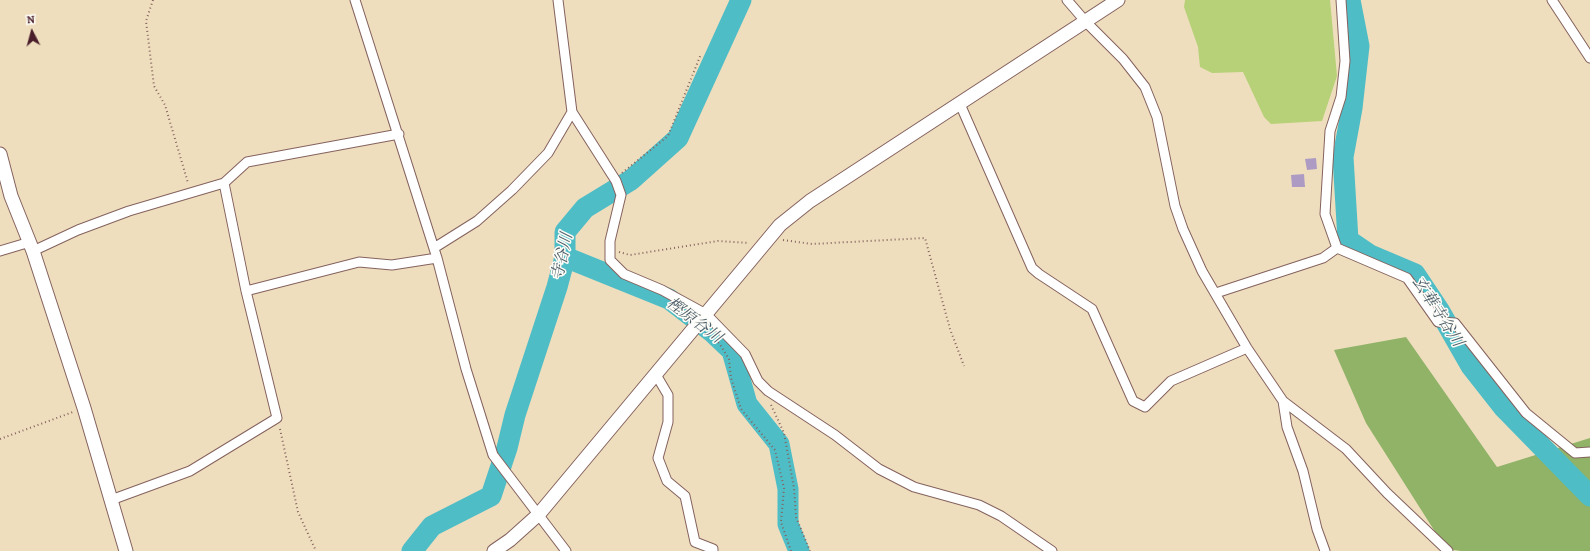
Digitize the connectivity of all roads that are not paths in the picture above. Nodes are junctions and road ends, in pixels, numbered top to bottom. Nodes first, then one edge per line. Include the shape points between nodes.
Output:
1 (355, 0) edge
2 (558, 0) edge
3 (1068, 0) edge
4 (1118, 0) edge
5 (1341, 0) edge
6 (1552, 0) edge
7 (1086, 22) junction
8 (1590, 58) edge
9 (960, 104) junction
10 (572, 112) junction
11 (399, 134) junction
12 (0, 154) edge
13 (224, 183) junction
14 (32, 246) junction
15 (434, 248) junction
16 (1337, 248) junction
17 (0, 251) edge
18 (437, 258) junction
19 (246, 290) junction
20 (1216, 293) junction
21 (706, 314) junction
22 (1247, 348) junction
23 (655, 373) junction
24 (1283, 401) junction
25 (1590, 452) edge
26 (111, 500) junction
27 (539, 514) junction
28 (126, 551) edge
29 (494, 551) edge
30 (566, 551) edge
31 (713, 551) edge
32 (1052, 551) edge
33 (1325, 551) edge
34 (1448, 551) edge

1 - 11 street
2 - 10 street
3 - 7 street
4 - 7 street
5 - 16 street via 1345,61 1341,97 1330,131 1325,214
6 - 8 street
7 - 9 street
7 - 20 street via 1123,59 1145,87 1157,117 1175,206 1202,271
9 - 21 street via 810,201 780,225
9 - 22 street via 1032,268 1092,309 1133,401 1145,407 1171,381
10 - 15 street via 548,153 512,190 477,221
10 - 21 street via 615,180 621,195 610,241 610,260 624,274 662,290
11 - 13 street via 247,162
11 - 15 street
12 - 14 street via 11,196
13 - 14 street
13 - 19 street
14 - 17 street
14 - 26 street
15 - 18 street
16 - 20 street via 1323,258
16 - 25 street via 1406,278 1438,322 1455,323 1526,413 1575,453
18 - 19 street via 392,265 359,262
18 - 27 street via 466,369 493,455
19 - 26 street via 277,418 190,472
20 - 22 street
21 - 23 street
21 - 32 street via 745,354 768,391 835,435 879,469 914,486 979,505 1001,516
22 - 24 street
23 - 27 street
23 - 31 street via 668,395 668,422 658,458 667,481 685,496 695,542
24 - 33 street via 1287,427 1303,471
24 - 34 street via 1346,449 1387,493
26 - 28 street
27 - 29 street
27 - 30 street

